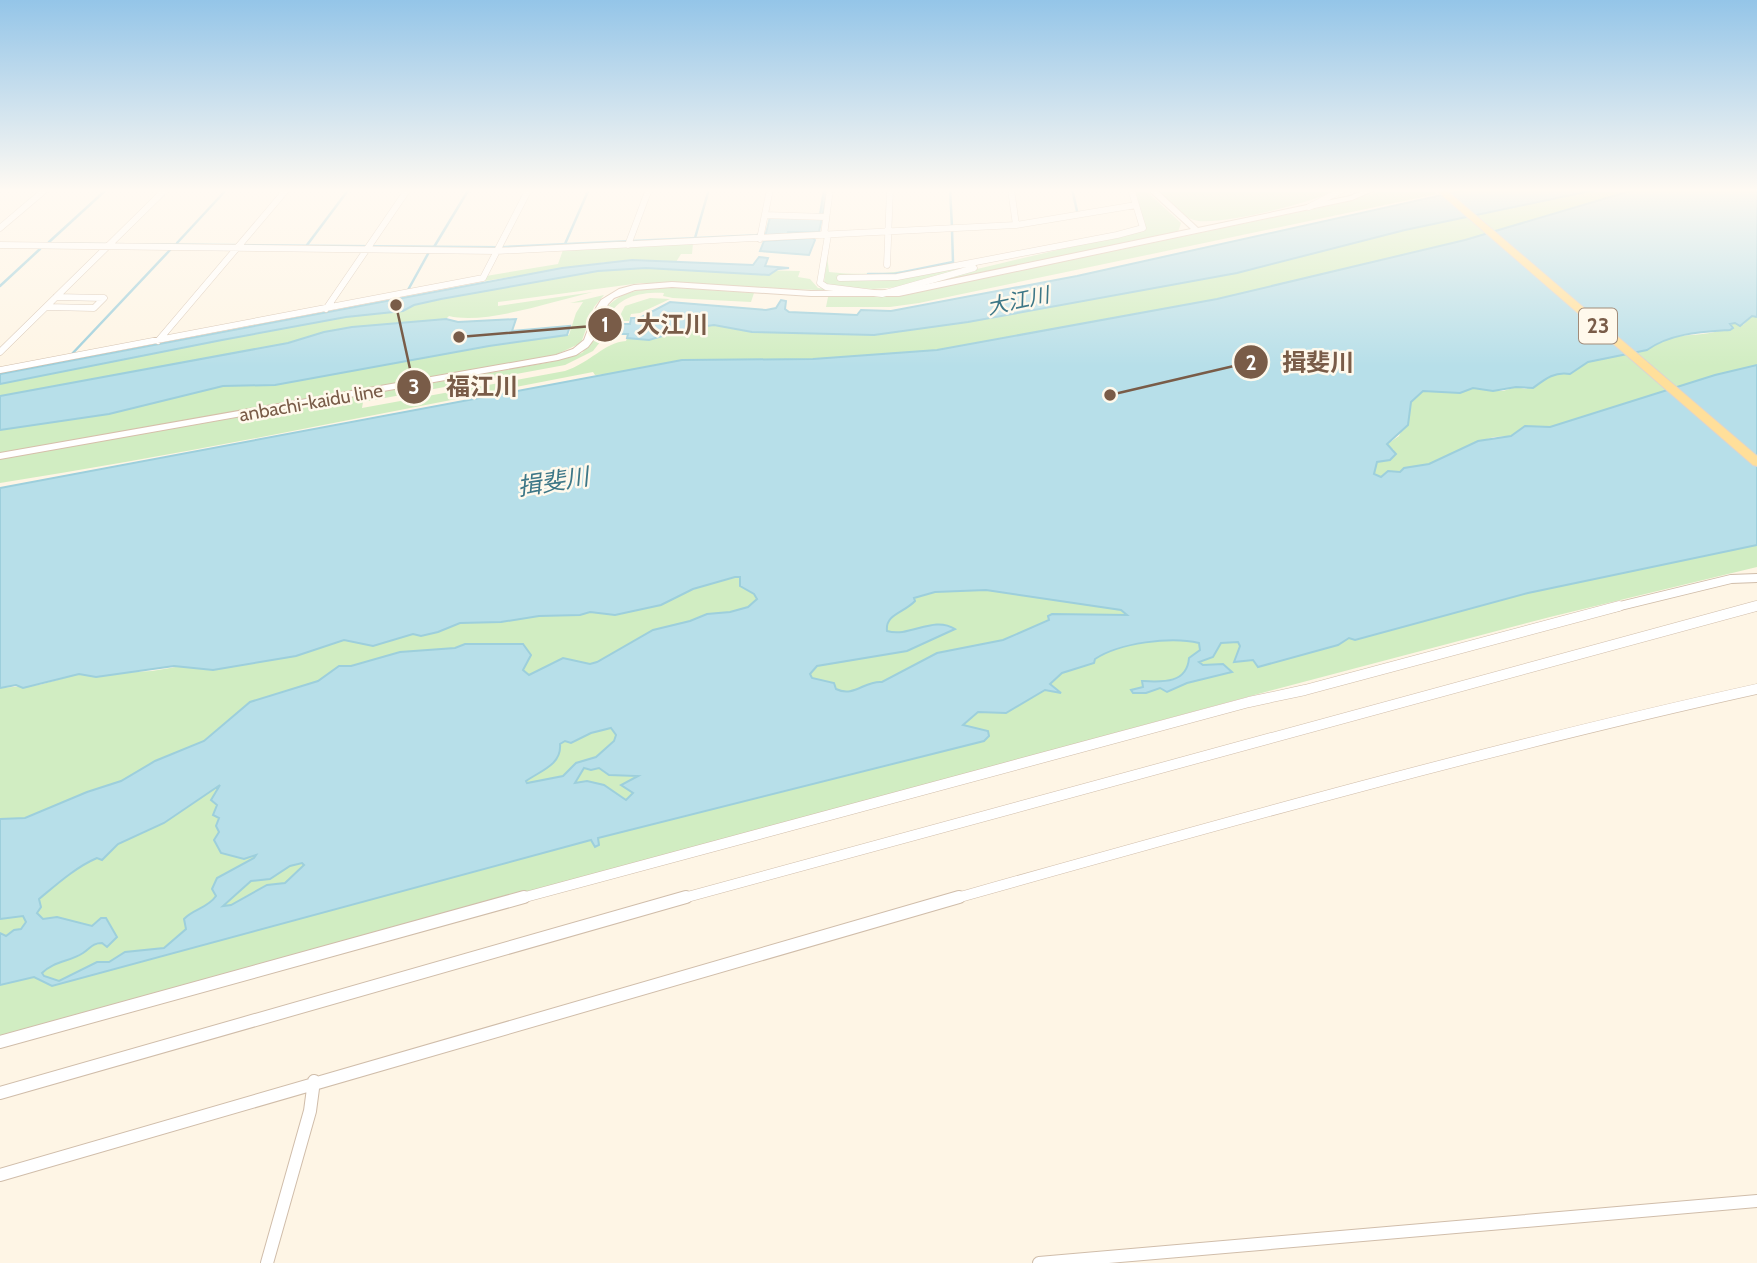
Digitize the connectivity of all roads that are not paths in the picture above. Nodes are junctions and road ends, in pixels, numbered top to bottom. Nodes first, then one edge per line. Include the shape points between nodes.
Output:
1 (106, 248) edge
2 (237, 248) edge
3 (360, 248) edge
4 (368, 248) junction
5 (520, 248) edge
6 (824, 248) edge
7 (887, 248) edge
8 (1052, 248) edge
9 (1117, 248) edge
10 (1507, 248) edge
11 (497, 249) junction
12 (1029, 253) junction
13 (887, 265) dead end
14 (840, 278) dead end
15 (881, 294) junction
16 (55, 297) junction
17 (46, 307) junction
18 (326, 309) junction
19 (158, 341) junction
20 (0, 352) edge
21 (0, 370) edge
22 (0, 456) edge
23 (1757, 462) edge
24 (1757, 578) edge
25 (1757, 606) edge
26 (1757, 689) edge
27 (0, 1042) edge
28 (314, 1082) junction
29 (0, 1093) edge
30 (0, 1175) edge
31 (1757, 1201) edge
32 (267, 1263) edge
33 (1039, 1263) edge

1 - 16 street
2 - 19 street
3 - 4 street
4 - 11 street
4 - 18 street
5 - 11 street
6 - 15 street via 820,283
7 - 13 street
8 - 12 street
9 - 15 main road, anbachi-kaidu line
10 - 23 main road, 23
11 - 18 street via 483,278
12 - 14 street via 897,277
12 - 15 street
15 - 22 main road, anbachi-kaidu line via 638,287 609,298 598,311 587,342 555,358
16 - 17 street
16 - 17 street via 104,298 94,308
17 - 20 street
18 - 19 street
19 - 21 street
24 - 27 street via 1731,579 1248,702
25 - 29 street via 640,910
26 - 28 street via 1629,717 1265,811
28 - 30 street
28 - 32 street
31 - 33 street

